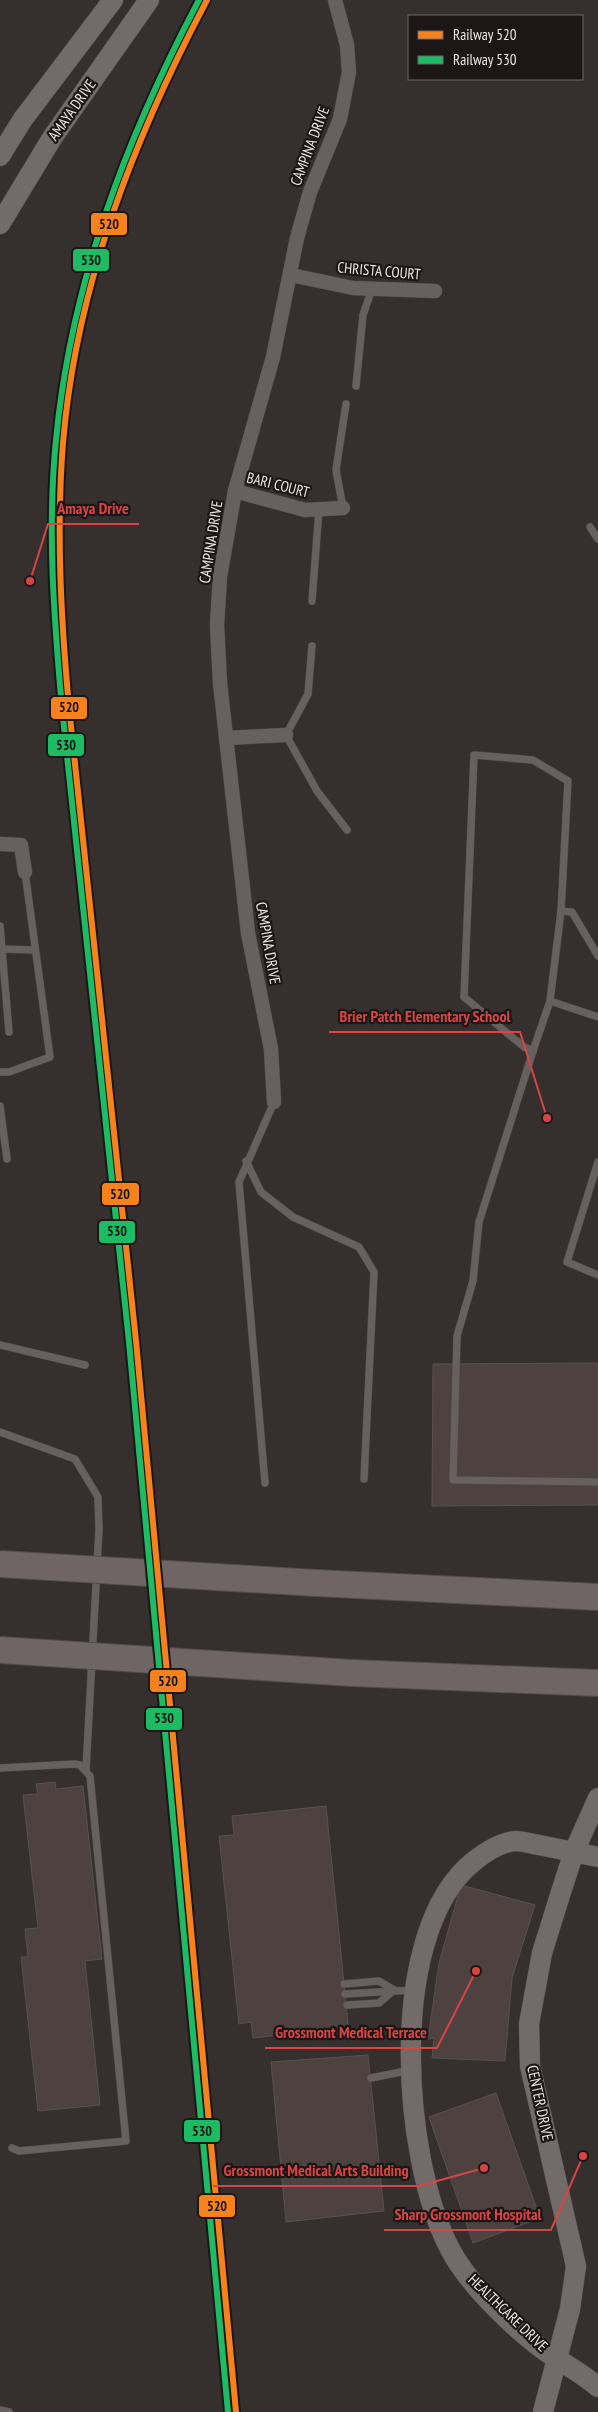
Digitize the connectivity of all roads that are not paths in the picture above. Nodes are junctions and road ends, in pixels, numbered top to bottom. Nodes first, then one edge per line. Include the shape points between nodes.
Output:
1 (114, 0) edge
2 (149, 0) edge
3 (335, 0) edge
4 (0, 156) edge
5 (0, 224) edge
6 (291, 276) junction
7 (372, 289) junction
8 (436, 291) dead end
9 (356, 386) dead end
10 (346, 404) dead end
11 (235, 491) junction
12 (343, 508) joint
13 (319, 509) junction
14 (590, 527) dead end
15 (598, 539) edge
16 (312, 601) dead end
17 (312, 646) dead end
18 (286, 735) junction
19 (226, 738) junction
20 (347, 830) dead end
21 (0, 844) edge
22 (24, 872) joint
23 (561, 911) junction
24 (0, 926) edge
25 (2, 949) junction
26 (35, 950) junction
27 (598, 956) edge
28 (550, 1000) junction
29 (598, 1017) edge
30 (9, 1032) dead end
31 (533, 1051) junction
32 (0, 1072) edge
33 (274, 1102) joint
34 (0, 1106) edge
35 (7, 1159) dead end
36 (246, 1161) junction
37 (598, 1162) edge
38 (598, 1275) edge
39 (0, 1345) edge
40 (85, 1365) dead end
41 (0, 1432) edge
42 (364, 1479) dead end
43 (598, 1482) edge
44 (264, 1483) dead end
45 (0, 1564) edge
46 (598, 1598) edge
47 (0, 1650) edge
48 (530, 1681) junction
49 (598, 1683) edge
50 (598, 1692) edge
51 (0, 1768) edge
52 (86, 1770) junction
53 (598, 1798) edge
54 (574, 1852) junction
55 (598, 1857) edge
56 (344, 1984) dead end
57 (394, 1990) junction
58 (416, 1990) junction
59 (345, 1994) dead end
60 (347, 2005) dead end
61 (412, 2070) junction
62 (371, 2078) dead end
63 (12, 2148) dead end
64 (556, 2359) junction
65 (598, 2387) edge
66 (0, 2410) edge
67 (9, 2412) edge
68 (543, 2412) edge

1 - 4 street via 23,119
2 - 5 street, AMAYA DRIVE via 52,138
3 - 6 street, CAMPINA DRIVE via 348,44 349,72 340,119 310,192 297,238
6 - 7 street, CHRISTA COURT
6 - 11 street, CAMPINA DRIVE via 273,356
7 - 8 street, CHRISTA COURT
7 - 9 lane via 363,314
10 - 12 lane via 336,470
11 - 13 street, BARI COURT via 305,510
11 - 19 street, CAMPINA DRIVE via 220,577 217,625
12 - 13 street, BARI COURT
13 - 16 lane
14 - 15 lane
17 - 18 lane via 308,694
18 - 19 street
18 - 20 lane via 317,791
19 - 33 street, CAMPINA DRIVE via 248,933 271,1049
21 - 22 street via 21,846
22 - 26 lane
23 - 27 lane via 572,912
23 - 28 lane
23 - 31 lane via 568,781 533,760 474,754 464,998 524,1048
24 - 25 lane
25 - 26 lane
25 - 30 lane
26 - 32 lane via 50,1057 9,1072
28 - 29 lane
28 - 31 lane
31 - 43 lane via 478,1222 473,1281 457,1336 453,1480
33 - 36 lane
34 - 35 lane
36 - 42 lane via 261,1192 294,1217 360,1247 374,1272
36 - 44 lane via 238,1182
37 - 38 lane via 567,1262
39 - 40 lane
41 - 52 lane via 75,1459 98,1497
45 - 46 highway, bridge
47 - 48 highway, bridge
48 - 49 highway
48 - 50 highway
51 - 52 lane via 75,1764
52 - 63 lane via 90,1776 126,2141 19,2151
53 - 54 street, CENTER DRIVE
54 - 55 street, HEALTHCARE DRIVE
54 - 58 street, HEALTHCARE DRIVE via 516,1841 487,1851 456,1875 431,1919
54 - 64 street, CENTER DRIVE via 542,1953 529,2024 530,2066 576,2266 570,2309
56 - 57 lane via 378,1981
57 - 58 lane
57 - 59 lane
57 - 60 lane via 378,2002
58 - 61 street, HEALTHCARE DRIVE via 410,2043
61 - 62 lane
61 - 64 street, HEALTHCARE DRIVE via 415,2128 433,2208 450,2249 473,2284 522,2332
64 - 65 street, HEALTHCARE DRIVE
64 - 68 street, CENTER DRIVE
66 - 67 lane

